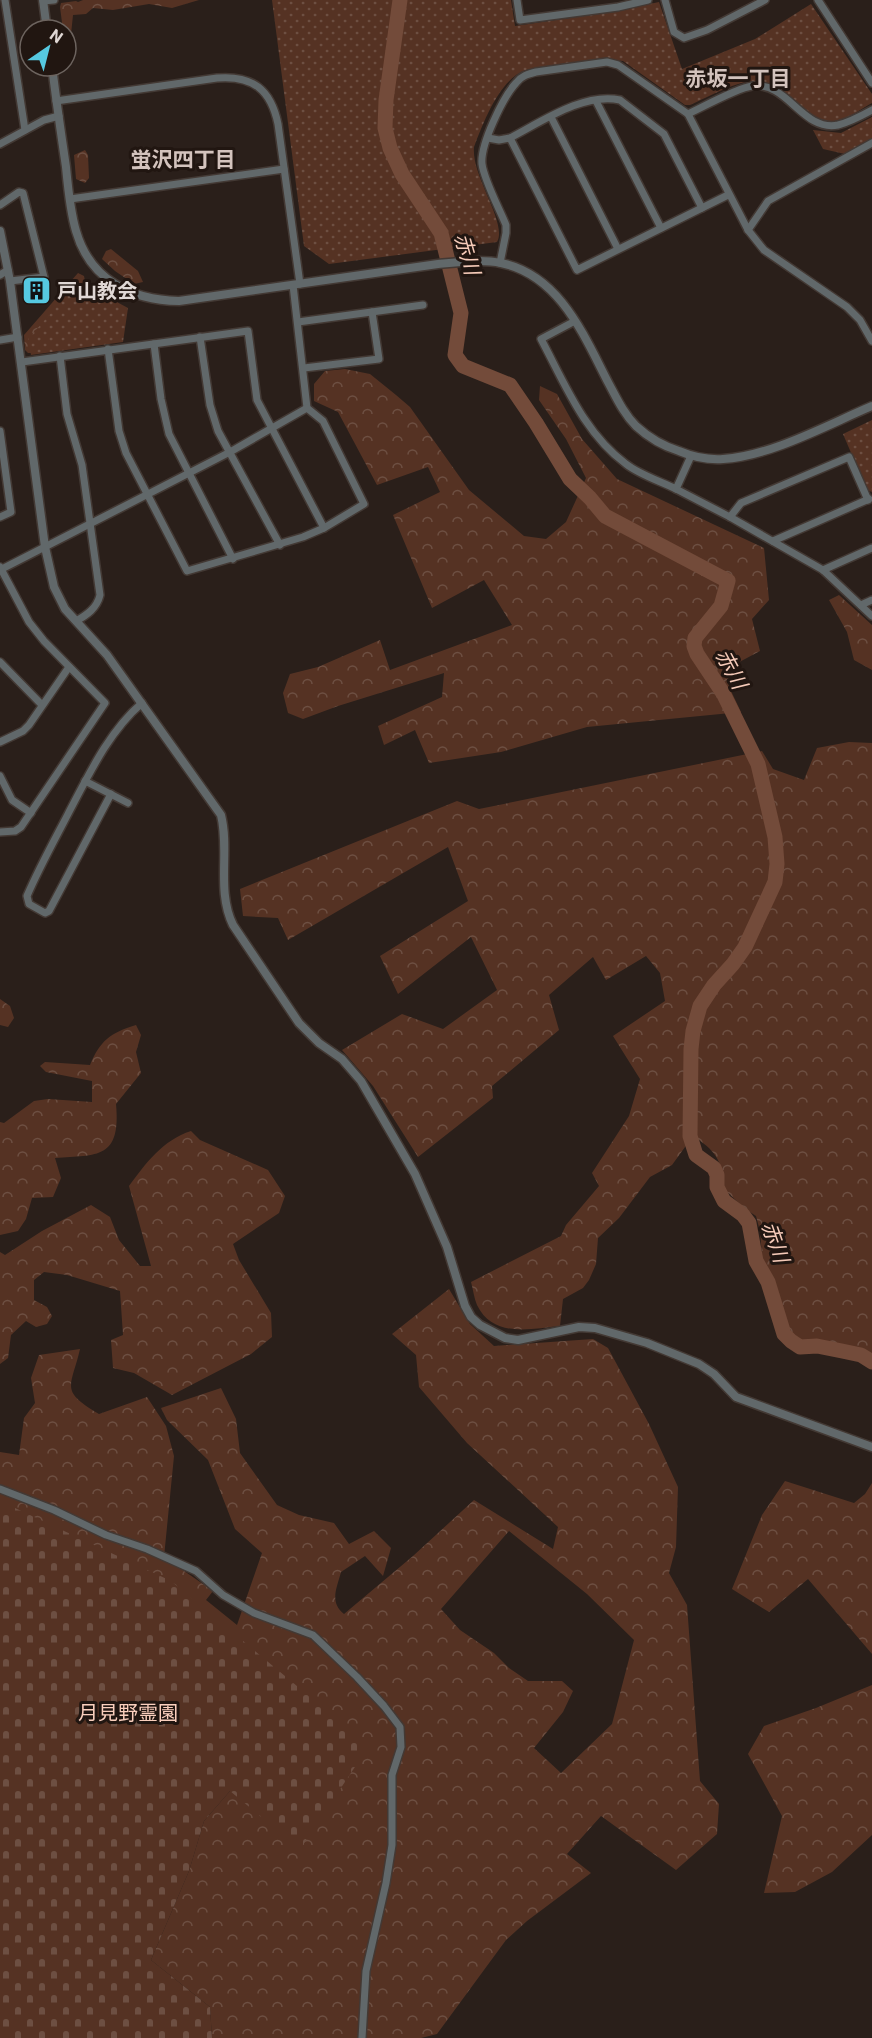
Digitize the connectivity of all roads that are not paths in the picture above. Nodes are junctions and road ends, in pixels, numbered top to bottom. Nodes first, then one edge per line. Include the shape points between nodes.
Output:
1 (5, 0) edge
2 (54, 0) edge
3 (517, 0) edge
4 (648, 0) edge
5 (665, 0) edge
6 (765, 0) edge
7 (818, 0) edge
8 (43, 1) edge
9 (45, 18) edge
10 (53, 78) edge
11 (872, 83) edge
12 (56, 101) junction
13 (596, 101) junction
14 (872, 110) edge
15 (688, 114) junction
16 (58, 116) junction
17 (551, 117) junction
18 (25, 130) junction
19 (488, 138) junction
20 (510, 138) junction
21 (872, 143) edge
22 (0, 144) edge
23 (284, 170) junction
24 (729, 195) junction
25 (70, 199) junction
26 (0, 205) edge
27 (702, 208) junction
28 (661, 228) junction
29 (747, 230) junction
30 (0, 231) edge
31 (618, 249) junction
32 (500, 263) junction
33 (4, 272) edge
34 (10, 281) junction
35 (297, 285) junction
36 (423, 305) dead end
37 (372, 312) junction
38 (575, 321) junction
39 (298, 322) junction
40 (18, 337) junction
41 (200, 338) junction
42 (0, 340) edge
43 (872, 341) edge
44 (154, 344) junction
45 (108, 349) junction
46 (60, 356) junction
47 (22, 362) junction
48 (304, 368) junction
49 (872, 406) edge
50 (307, 408) junction
51 (272, 429) junction
52 (0, 431) edge
53 (230, 452) junction
54 (691, 456) junction
55 (188, 473) junction
56 (676, 489) junction
57 (147, 495) junction
58 (870, 499) edge
59 (0, 517) edge
60 (730, 517) junction
61 (90, 523) junction
62 (324, 528) junction
63 (773, 541) junction
64 (280, 545) junction
65 (45, 547) junction
66 (872, 548) edge
67 (233, 559) junction
68 (1, 569) edge
69 (823, 570) junction
70 (872, 600) edge
71 (861, 605) junction
72 (872, 616) edge
73 (76, 621) junction
74 (0, 662) edge
75 (69, 667) junction
76 (142, 703) junction
77 (42, 705) junction
78 (0, 742) edge
79 (0, 776) edge
80 (85, 780) junction
81 (111, 794) junction
82 (128, 803) dead end
83 (31, 813) junction
84 (0, 832) edge
85 (872, 1447) edge
86 (0, 1490) edge
87 (362, 2038) edge

1 - 18 street
2 - 8 street
3 - 4 street via 520,20
5 - 6 street via 674,32 684,38
7 - 11 street
8 - 9 street
10 - 12 street
12 - 16 street
12 - 23 street via 233,76 256,85 275,108
13 - 17 street via 574,104
13 - 27 street via 620,100 664,134
13 - 28 street
14 - 15 street via 836,125 826,125 814,121 775,88 751,86
15 - 19 street via 618,64 606,62 525,75 508,93
15 - 24 street
16 - 18 street
16 - 25 street
17 - 20 street
17 - 31 street
18 - 22 street
19 - 20 street
19 - 32 street via 482,166 506,225
20 - 31 street via 577,270
21 - 29 street via 768,201
23 - 25 street
23 - 35 street
24 - 27 street
24 - 29 street
25 - 35 street via 76,231 90,260 112,283 135,295 179,301
26 - 34 street via 19,192 23,194 44,277
27 - 28 street
28 - 31 street
29 - 43 street via 764,250 847,307
30 - 33 street
32 - 35 street via 438,264
32 - 38 street via 538,279 554,292
33 - 34 street
34 - 40 street
35 - 39 street
36 - 37 street
37 - 39 street
37 - 48 street via 379,359
38 - 54 street via 621,406 635,424 669,448
38 - 56 street via 541,339 586,424 628,466
39 - 48 street
40 - 42 street
40 - 47 street
41 - 44 street
41 - 51 street via 248,331 257,400
41 - 53 street via 214,420
44 - 45 street
44 - 55 street via 164,415
45 - 46 street
45 - 57 street via 119,431
46 - 47 street
46 - 61 street via 67,414 82,465
47 - 65 street
48 - 50 street
49 - 54 street via 756,454 721,459
50 - 51 street
50 - 62 street via 323,421 364,504
51 - 53 street
51 - 62 street
52 - 59 street via 11,512
53 - 55 street
53 - 64 street
54 - 56 street
55 - 57 street
55 - 67 street
56 - 60 street
57 - 61 street
57 - 67 street via 187,571
58 - 60 street via 849,457 741,503
58 - 63 street
60 - 63 street
61 - 65 street
61 - 73 street via 100,595 89,614
62 - 64 street
63 - 69 street
64 - 67 street
65 - 68 street
65 - 73 street via 58,597
66 - 69 street
68 - 75 street via 30,622
69 - 71 street
70 - 71 street
71 - 72 street
73 - 76 street
74 - 77 street
75 - 77 street
75 - 83 street via 105,703
76 - 80 street via 118,729
76 - 85 street via 221,815 225,830 223,891 233,925 299,1023 352,1069 366,1090 415,1174 447,1247 471,1317 490,1332 518,1340 579,1327 647,1343 699,1364 736,1397
77 - 78 street via 23,731
79 - 83 street via 12,800
80 - 81 street
80 - 81 street via 27,896 29,904 45,913
81 - 82 street
83 - 84 street via 15,831
86 - 87 street via 196,1571 223,1595 254,1613 313,1635 364,1684 400,1727 401,1747 392,1775 392,1845 366,1971

